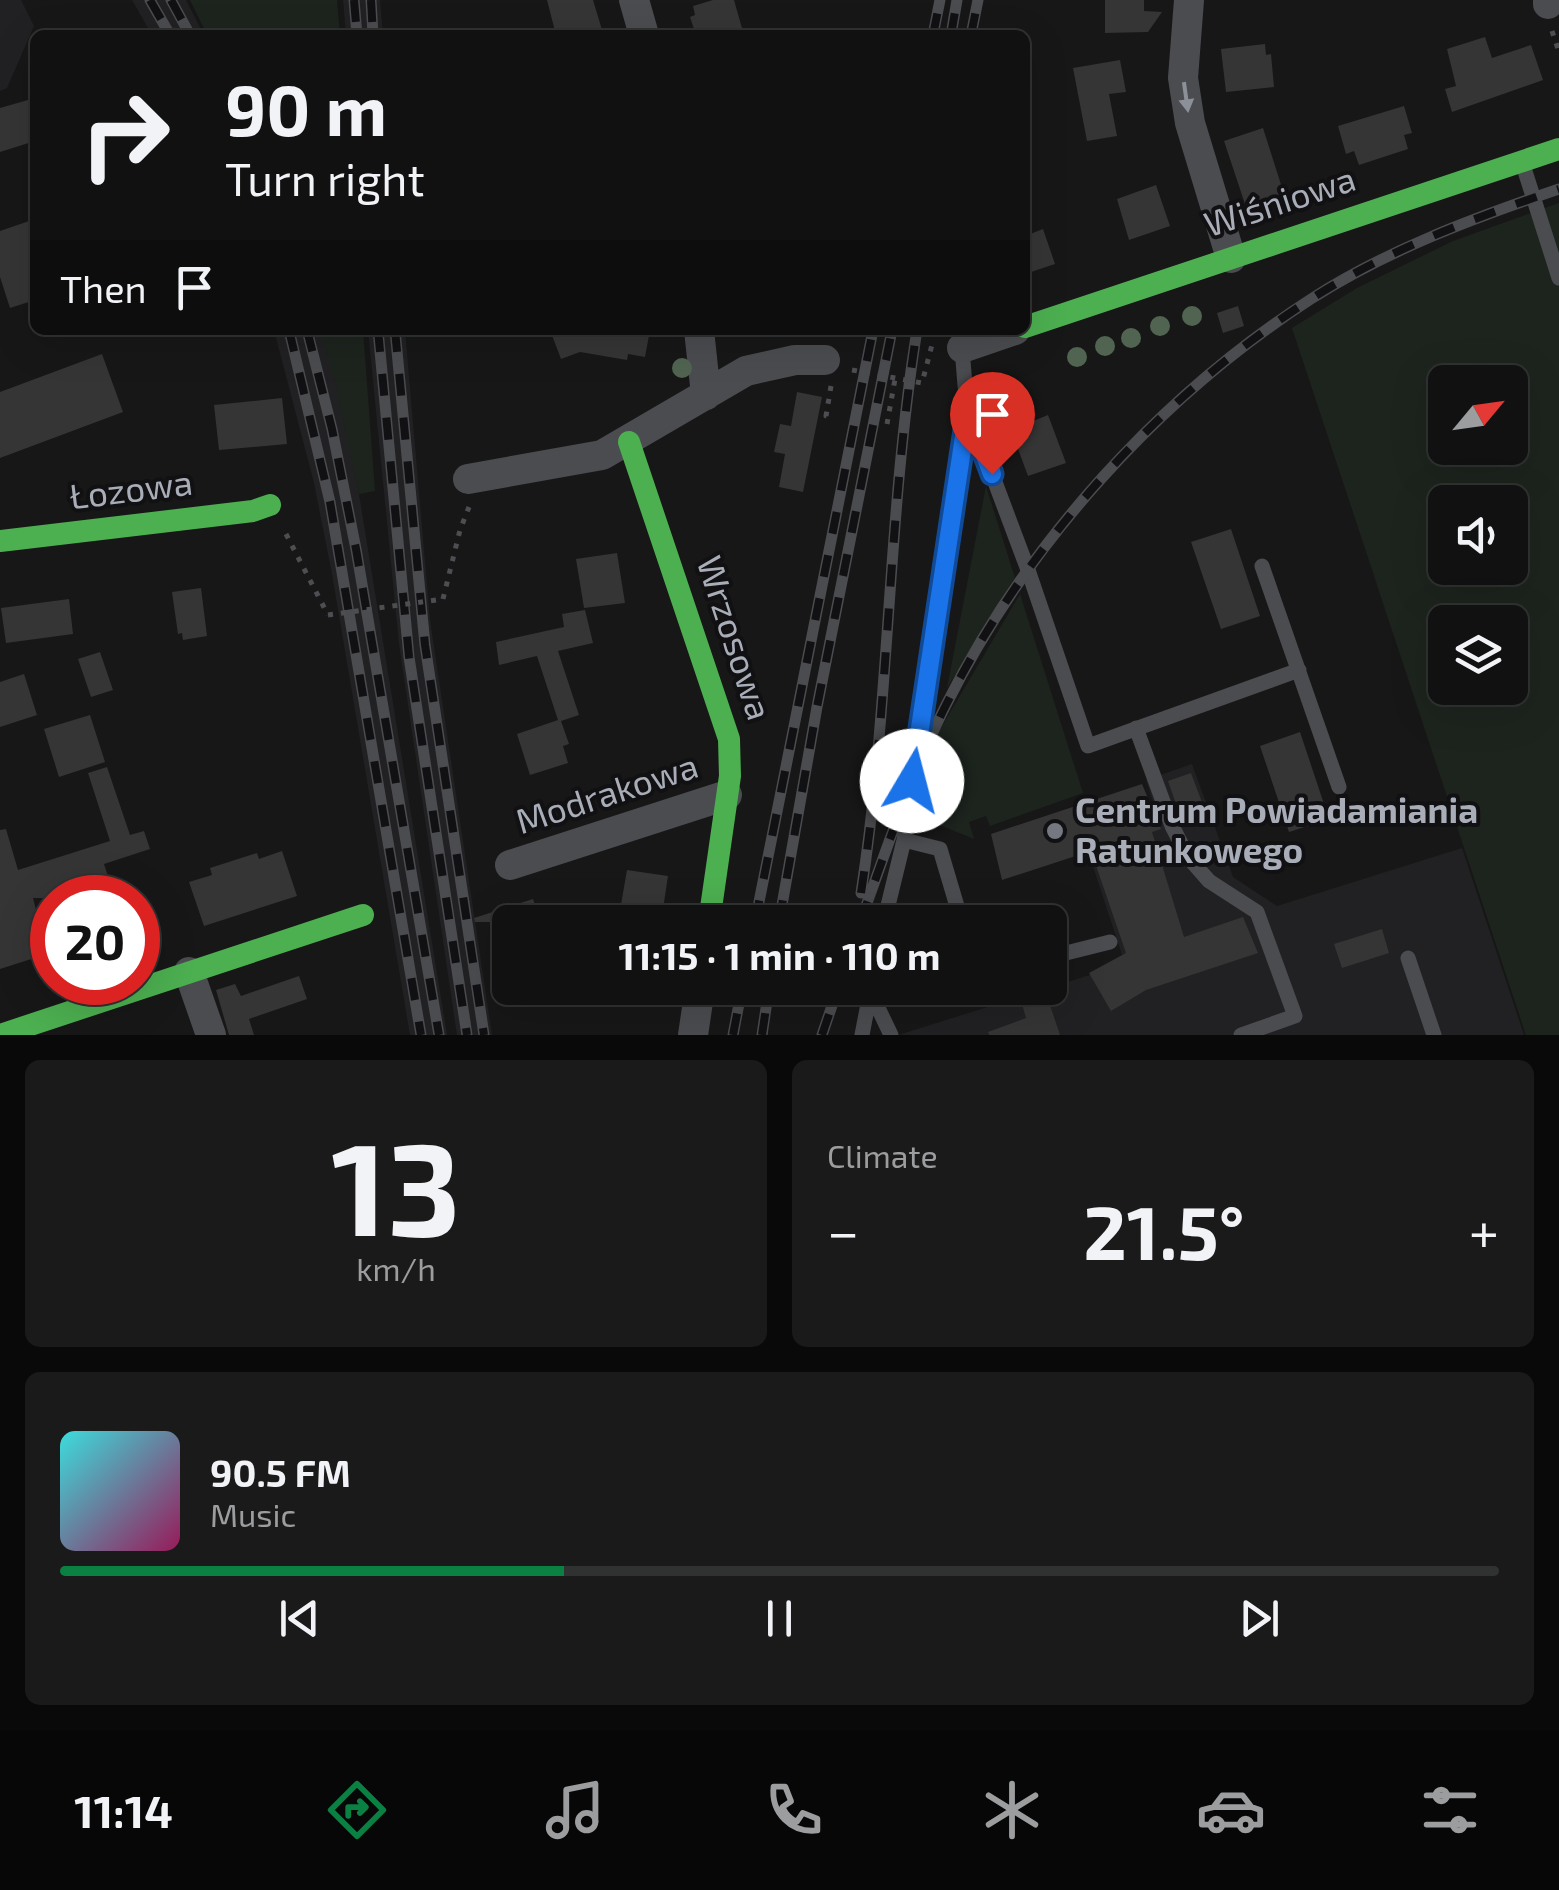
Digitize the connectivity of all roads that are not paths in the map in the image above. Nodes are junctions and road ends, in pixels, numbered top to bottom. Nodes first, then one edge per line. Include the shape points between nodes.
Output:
1 (634, 0) edge
2 (1189, 0) edge
3 (643, 30) edge
4 (1559, 148) edge
5 (1522, 161) junction
6 (1231, 258) junction
7 (1559, 278) edge
8 (1030, 325) edge
9 (700, 335) edge
10 (982, 335) edge
11 (948, 340) joint
12 (836, 368) road end
13 (706, 395) junction
14 (968, 410) junction
15 (629, 442) junction
16 (468, 479) dead end
17 (270, 505) dead end
18 (0, 541) edge
19 (1262, 566) dead end
20 (1300, 670) junction
21 (1136, 728) junction
22 (1339, 788) dead end
23 (727, 796) junction
24 (904, 840) junction
25 (510, 865) dead end
26 (711, 905) edge
27 (888, 905) edge
28 (954, 905) edge
29 (363, 915) dead end
30 (1110, 942) dead end
31 (1067, 953) edge
32 (1408, 958) dead end
33 (190, 972) junction
34 (697, 1005) edge
35 (868, 1005) edge
36 (878, 1005) edge
37 (0, 1034) edge
38 (211, 1035) edge
39 (693, 1035) edge
40 (862, 1035) edge
41 (890, 1035) edge
42 (1241, 1035) edge
43 (1434, 1035) edge

1 - 3 street
2 -> 6 street via 1183,78 1190,123
4 - 5 street, Wiśniowa
5 - 6 street, Wiśniowa
5 - 7 lane
6 - 8 street, Wiśniowa
9 - 13 street
10 - 11 street
11 - 14 lane
12 - 13 street via 771,364
13 - 15 street
14 - 21 lane via 1088,746
14 - 24 lane
15 - 16 street via 589,458
15 - 23 street, Wrzosowa via 729,739
17 - 18 street, Łozowa
19 - 20 lane
20 - 21 lane
20 - 22 lane
21 - 42 lane via 1188,856 1208,881 1257,912 1295,1016
23 - 25 street, Modrakowa
23 - 26 street, Wrzosowa
24 - 27 lane
24 - 28 lane via 940,849
29 - 33 street
30 - 31 lane
32 - 43 lane
33 - 37 street
33 - 38 street
34 - 39 street
35 - 40 lane
36 - 41 lane

